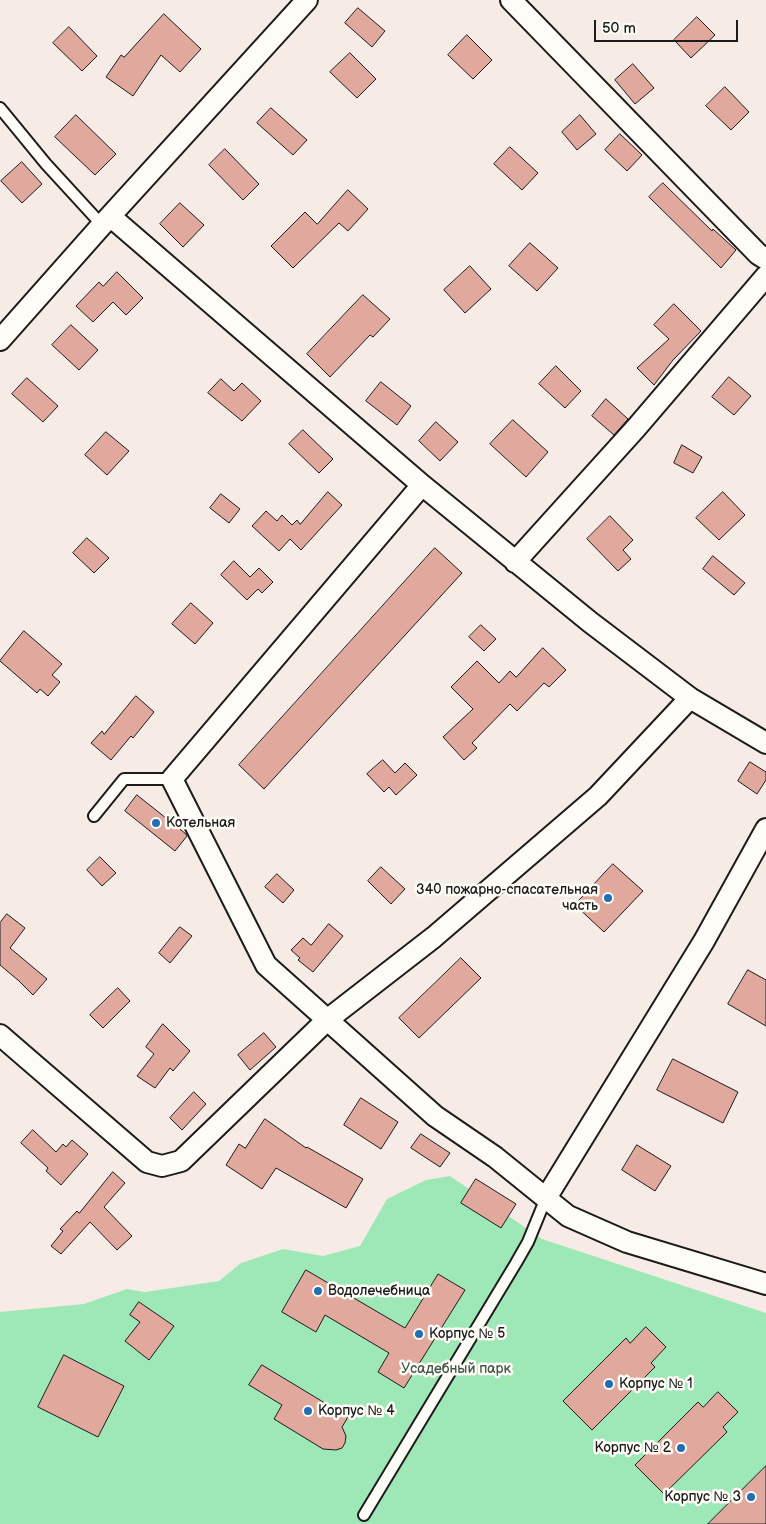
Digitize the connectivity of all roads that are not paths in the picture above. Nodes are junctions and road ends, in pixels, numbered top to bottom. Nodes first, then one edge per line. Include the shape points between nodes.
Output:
1 (307, 0) edge
2 (511, 0) edge
3 (0, 108) edge
4 (106, 221) junction
5 (766, 259) edge
6 (766, 276) edge
7 (0, 340) edge
8 (422, 485) junction
9 (515, 562) junction
10 (690, 698) junction
11 (766, 743) edge
12 (172, 779) junction
13 (94, 816) dead end
14 (766, 829) edge
15 (327, 1020) junction
16 (0, 1035) edge
17 (546, 1198) junction
18 (766, 1284) edge
19 (364, 1515) dead end

1 - 4 street
2 - 5 street
3 - 4 lane via 46,164
4 - 7 street
4 - 8 street
6 - 9 street via 636,428
8 - 9 street
8 - 12 street
9 - 10 street
10 - 11 street
10 - 15 street via 598,796 434,937
12 - 13 lane via 124,779
12 - 15 street via 266,965
14 - 17 street via 704,941
15 - 16 street via 181,1161 162,1166 146,1162
15 - 17 street via 435,1116 495,1157
17 - 18 street via 568,1216 627,1242
17 - 19 lane via 516,1263

